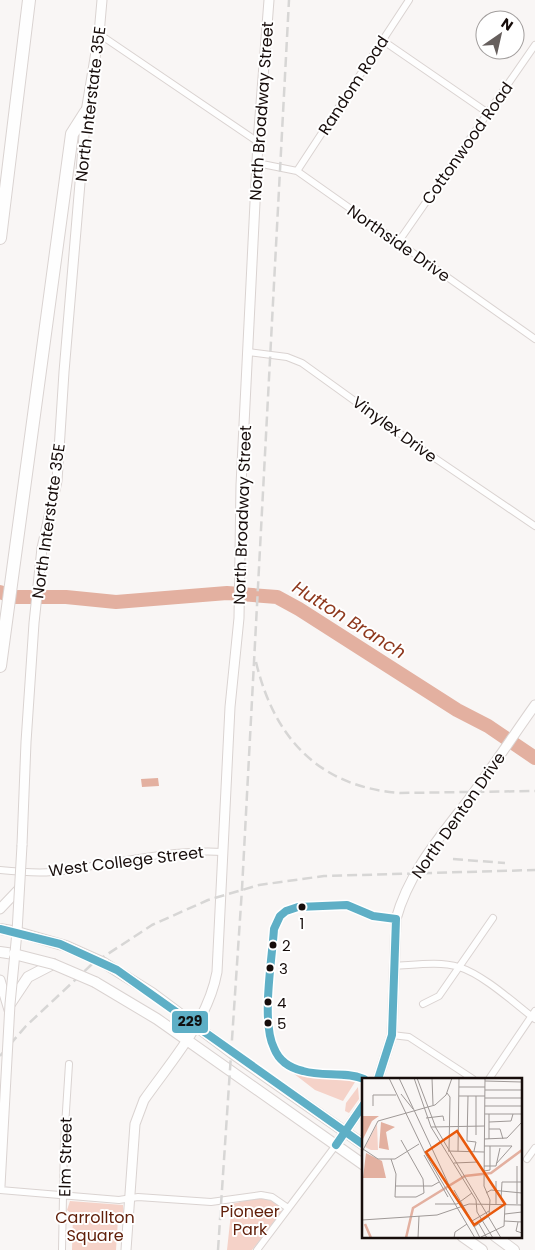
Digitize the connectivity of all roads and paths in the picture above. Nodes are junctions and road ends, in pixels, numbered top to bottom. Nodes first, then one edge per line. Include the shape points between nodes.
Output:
1 (29, 0) edge
2 (102, 0) edge
3 (269, 0) edge
4 (409, 0) edge
5 (99, 34) junction
6 (382, 40) junction
7 (535, 45) edge
8 (86, 112) junction
9 (488, 113) junction
10 (258, 142) junction
11 (257, 163) junction
12 (298, 171) junction
13 (0, 238) edge
14 (399, 241) junction
15 (535, 339) edge
16 (248, 352) junction
17 (535, 526) edge
18 (0, 666) edge
19 (535, 705) edge
20 (223, 852) junction
21 (0, 870) edge
22 (20, 889) junction
23 (0, 909) edge
24 (493, 918) dead end
25 (0, 929) edge
26 (17, 932) junction
27 (0, 952) edge
28 (14, 954) junction
29 (53, 964) junction
30 (394, 966) junction
31 (459, 967) junction
32 (0, 980) edge
33 (423, 1004) dead end
34 (9, 1008) junction
35 (534, 1015) edge
36 (196, 1026) junction
37 (392, 1035) junction
38 (185, 1040) junction
39 (69, 1064) dead end
40 (378, 1078) edge
41 (471, 1078) edge
42 (490, 1078) edge
43 (362, 1107) edge
44 (345, 1132) junction
45 (362, 1144) edge
46 (336, 1145) junction
47 (535, 1148) edge
48 (528, 1159) dead end
49 (362, 1164) edge
50 (0, 1186) edge
51 (0, 1190) edge
52 (64, 1196) junction
53 (130, 1200) junction
54 (288, 1208) junction
55 (465, 1238) edge
56 (498, 1238) edge
57 (62, 1250) edge
58 (126, 1250) edge
59 (257, 1250) edge
60 (482, 1250) edge
61 (514, 1250) edge

1 - 13 highway
2 - 5 street, North Interstate 35E
3 - 10 street, North Broadway Street
4 - 6 street, Random Road
5 - 8 street, North Interstate 35E
5 - 10 street
6 - 9 street
6 - 12 street, Random Road
7 - 9 street, Cottonwood Road
8 - 18 highway via 72,134
8 - 22 street, North Interstate 35E, bridge via 57,481 41,561 34,623
9 - 14 street, Cottonwood Road
10 - 11 street, North Broadway Street
11 - 12 street, Northside Drive
11 - 16 street, North Broadway Street
12 - 14 street, Northside Drive
14 - 15 street, Northside Drive
16 - 17 street, Vinylex Drive via 287,357 302,363
16 - 20 street, North Broadway Street via 239,618 230,707
19 - 30 street, North Denton Drive via 422,860 396,919
20 - 21 street, West College Street via 129,858 60,871
20 - 36 street, North Broadway Street via 217,972 208,1006
22 - 23 street
22 - 26 street, North Interstate 35E, bridge
24 - 31 street
25 - 26 main road
26 - 28 street, North Interstate 35E, bridge
26 - 36 main road, bridge via 82,953 136,982
27 - 28 main road
28 - 29 main road, bridge
28 - 34 street, North Interstate 35E, bridge
29 - 34 main road, bridge via 28,977
29 - 38 main road, bridge via 127,999
30 - 31 street via 441,964
30 - 37 street, North Denton Drive
31 - 33 street via 439,996
31 - 35 street
32 - 34 street
34 - 50 street, North Interstate 35E, bridge
35 - 42 street
36 - 38 street, North Broadway Street
36 - 44 main road
37 - 40 street, North Denton Drive
37 - 41 street via 409,1037
38 - 46 main road
38 - 53 street, North Broadway Street via 138,1112
39 - 52 street, Elm Street
43 - 44 street
44 - 45 main road
44 - 46 street
46 - 49 main road
46 - 54 street
47 - 48 street
51 - 52 street
52 - 53 street
52 - 57 street, Elm Street
53 - 54 street via 138,1197 211,1202 261,1195 272,1197
53 - 58 street, North Broadway Street
54 - 59 street
55 - 60 main road
56 - 61 main road

